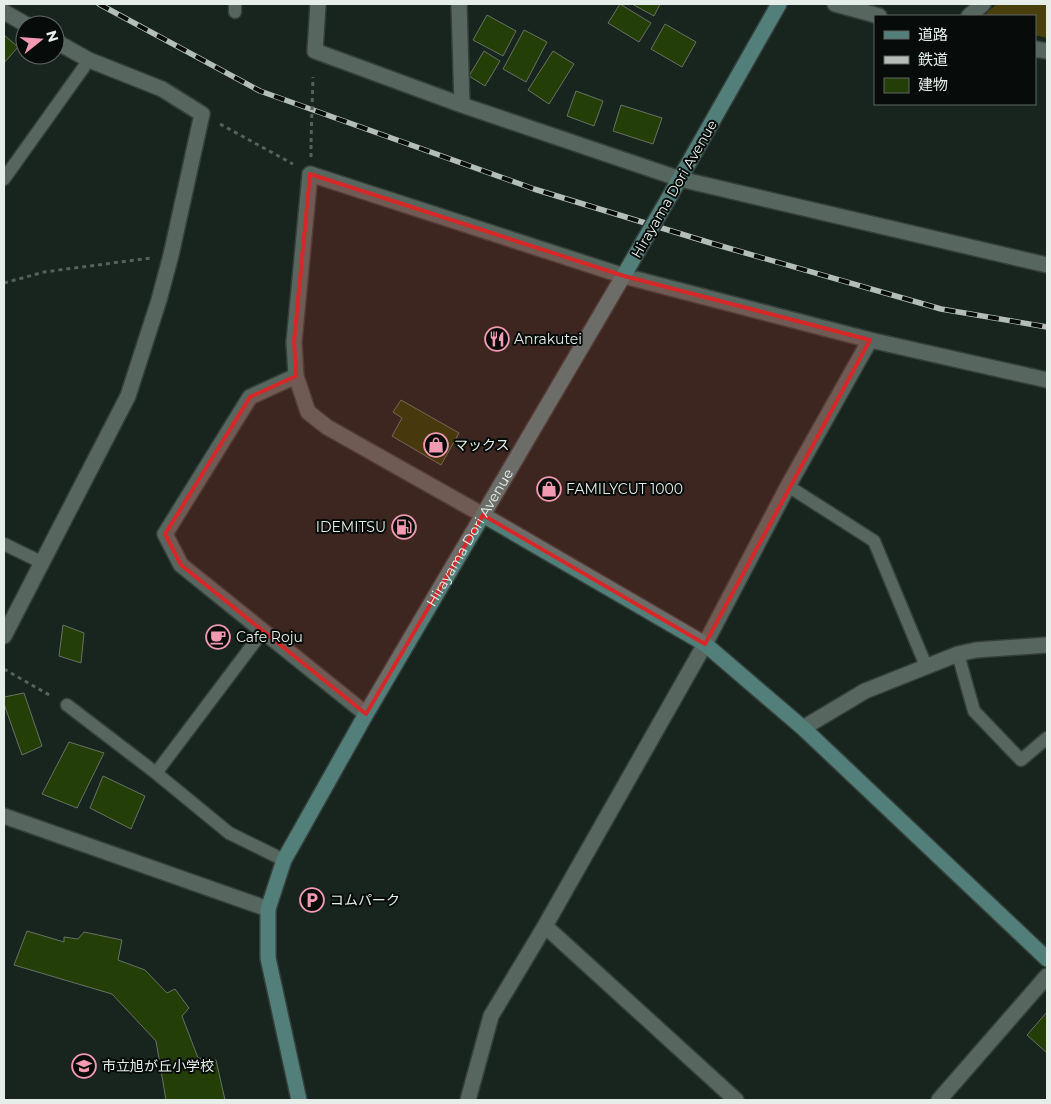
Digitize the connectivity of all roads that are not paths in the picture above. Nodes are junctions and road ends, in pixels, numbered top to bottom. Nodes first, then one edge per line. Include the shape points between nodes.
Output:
1 (318, 4) edge
2 (458, 4) edge
3 (779, 4) edge
4 (835, 4) edge
5 (983, 4) edge
6 (4, 12) edge
7 (875, 15) edge
8 (970, 15) edge
9 (15, 18) edge
10 (65, 47) edge
11 (89, 60) junction
12 (462, 105) junction
13 (4, 179) edge
14 (680, 179) junction
15 (1047, 265) edge
16 (626, 272) junction
17 (870, 340) junction
18 (296, 376) junction
19 (1047, 380) edge
20 (788, 486) junction
21 (483, 515) junction
22 (4, 544) edge
23 (41, 562) junction
24 (8, 616) edge
25 (263, 631) junction
26 (4, 636) edge
27 (705, 644) junction
28 (1047, 645) edge
29 (958, 654) junction
30 (926, 666) junction
31 (67, 705) road end
32 (366, 714) junction
33 (803, 728) junction
34 (1047, 738) edge
35 (156, 773) junction
36 (4, 816) edge
37 (284, 860) junction
38 (268, 909) junction
39 (545, 926) junction
40 (1047, 959) edge
41 (1047, 976) edge
42 (299, 1100) edge
43 (468, 1100) edge
44 (736, 1100) edge
45 (939, 1100) edge

1 - 12 street via 315,51
2 - 12 street
3 - 14 main road, Hirayama Dori Avenue
4 - 7 street
5 - 8 street
6 - 9 street
10 - 11 street
11 - 13 lane
11 - 23 street via 162,89 202,114 171,255 128,396
12 - 14 street
14 - 15 street
14 - 16 main road, Hirayama Dori Avenue, bridge
16 - 17 street
16 - 18 street via 310,174 294,342
16 - 21 main road, Hirayama Dori Avenue
17 - 19 street
17 - 20 street
18 - 21 street via 308,412 321,422
18 - 25 street via 250,397 165,534 181,565
20 - 27 street
20 - 30 lane via 874,541
21 - 27 main road
21 - 32 main road, Hirayama Dori Avenue
22 - 23 lane
23 - 24 street
24 - 26 street
25 - 32 street
25 - 35 lane
27 - 33 main road
27 - 39 street
28 - 29 street
29 - 30 street
29 - 34 lane via 974,711 1021,760
30 - 33 street via 865,691
31 - 35 lane
32 - 37 main road, Hirayama Dori Avenue
33 - 40 main road
35 - 37 lane via 229,833
36 - 38 street
37 - 38 main road, Hirayama Dori Avenue
38 - 42 main road, Hirayama Dori Avenue via 268,958
39 - 43 street via 491,1016
39 - 44 street
41 - 45 street

